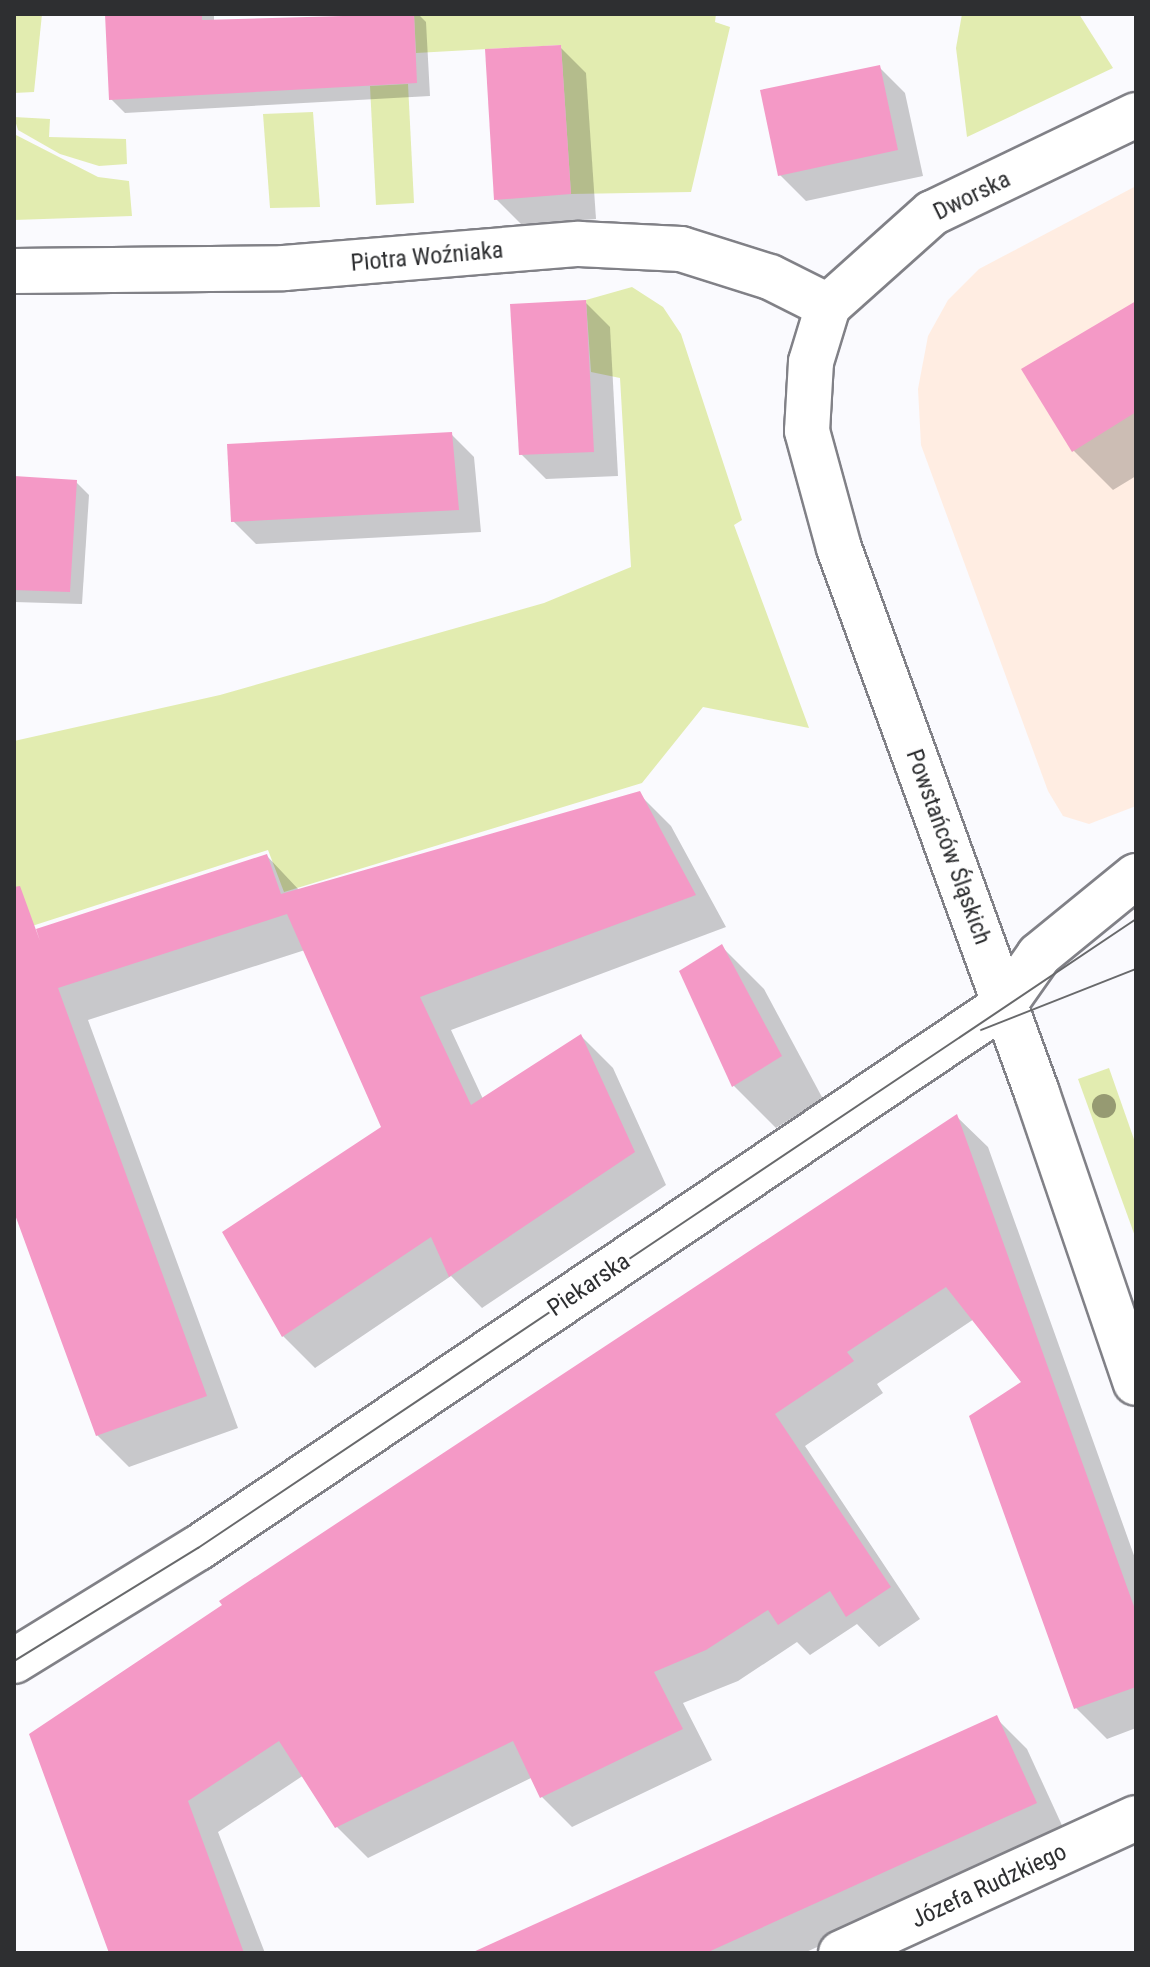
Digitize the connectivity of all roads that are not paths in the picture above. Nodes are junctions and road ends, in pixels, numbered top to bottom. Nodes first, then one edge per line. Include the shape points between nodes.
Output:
1 (1136, 115) edge
2 (14, 271) edge
3 (828, 306) junction
4 (1136, 876) edge
5 (1004, 1005) junction
6 (1136, 1383) edge
7 (14, 1661) edge
8 (1136, 1818) edge
9 (841, 1953) edge

1 - 3 street, Dworska via 932,213
2 - 3 street, Piotra Woźniaka via 284,268 579,244 681,249 770,277
3 - 5 street, Powstańców Śląskich via 811,362 807,431 839,548
4 - 5 street, Piekarska via 1039,955
5 - 6 street, Powstańców Śląskich
5 - 7 street, Piekarska via 198,1548
8 - 9 street, Józefa Rudzkiego

